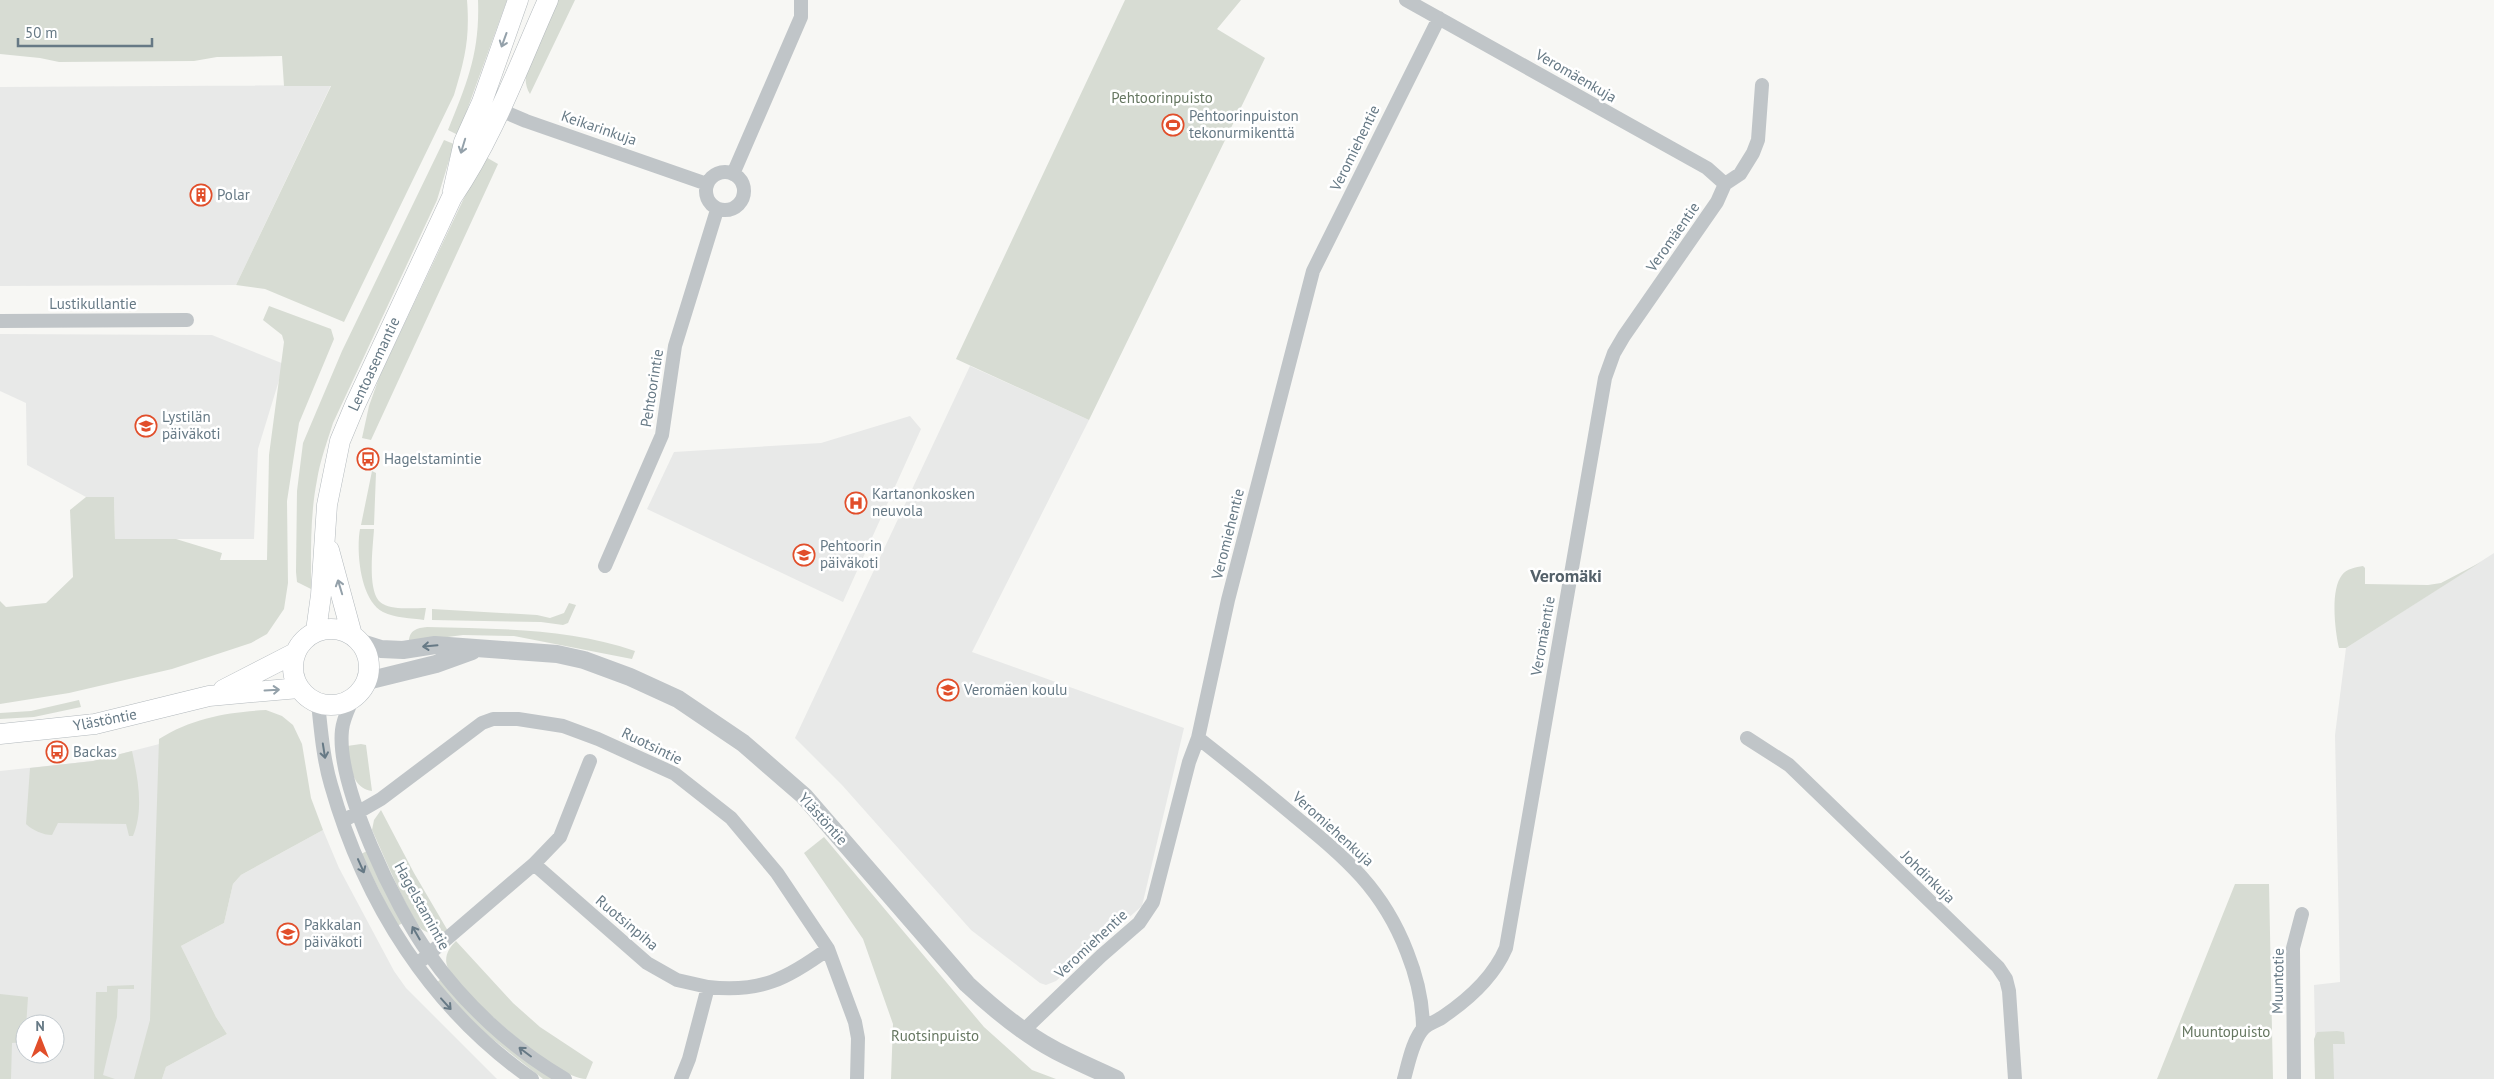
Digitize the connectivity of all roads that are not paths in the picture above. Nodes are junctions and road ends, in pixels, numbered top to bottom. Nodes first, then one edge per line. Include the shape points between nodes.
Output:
1 (518, 0) edge
2 (548, 0) edge
3 (801, 0) edge
4 (1406, 0) edge
5 (1438, 18) junction
6 (1762, 85) dead end
7 (482, 102) junction
8 (501, 110) junction
9 (733, 174) junction
10 (707, 184) junction
11 (1725, 184) junction
12 (452, 198) junction
13 (717, 210) junction
14 (187, 320) dead end
15 (0, 321) edge
16 (326, 540) junction
17 (604, 566) dead end
18 (316, 631) junction
19 (357, 639) junction
20 (479, 649) junction
21 (295, 653) junction
22 (367, 681) junction
23 (299, 688) junction
24 (209, 696) junction
25 (353, 698) junction
26 (318, 703) junction
27 (0, 734) edge
28 (1198, 738) junction
29 (1747, 738) dead end
30 (598, 739) junction
31 (358, 813) junction
32 (343, 821) junction
33 (534, 864) junction
34 (2302, 914) dead end
35 (828, 950) junction
36 (428, 954) junction
37 (416, 965) junction
38 (708, 987) junction
39 (1423, 1029) junction
40 (1023, 1031) junction
41 (532, 1079) edge
42 (565, 1079) edge
43 (681, 1079) edge
44 (857, 1079) edge
45 (1116, 1079) edge
46 (1404, 1079) edge
47 (2015, 1079) edge
48 (2294, 1079) edge

1 -> 7 main road, Lentoasemantie
2 - 8 main road, Lentoasemantie
3 - 9 street via 801,16
4 - 5 street, Veromäenkuja
5 - 11 street, Veromäenkuja via 1699,164
5 - 28 street, Veromiehentie via 1313,271 1232,583
6 - 11 street, Veromäentie via 1754,153 1740,174
7 - 8 street, Keikarinkuja
7 -> 12 main road, Lentoasemantie via 464,142
8 - 10 street, Keikarinkuja
8 - 12 main road, Lentoasemantie via 471,170
9 - 10 street via 721,172 710,178
9 - 13 street via 744,186 743,198 736,208
10 - 13 street via 708,202
11 - 39 street, Veromäentie via 1717,202 1624,336 1605,378 1506,948 1499,965 1486,979 1446,1014
12 - 16 main road, Lentoasemantie via 340,441 327,505
13 - 17 street, Pehtoorintie via 675,346 662,435
14 - 15 street, Lustikullantie
16 - 18 main road, Lentoasemantie
19 -> 16 main road, Lentoasemantie
18 - 19 main road via 339,629
18 - 21 main road
20 -> 19 street, Ylästöntie via 435,645 403,650 381,649
19 - 22 main road via 369,658
20 - 22 street, Ylästöntie via 436,664
20 - 40 street, Ylästöntie via 557,654 584,660 678,699 743,743 804,796 967,984
21 - 23 main road via 294,676
21 - 24 main road, Ylästöntie
22 - 25 main road
24 -> 23 main road, Ylästöntie
23 - 26 main road
24 - 27 main road, Ylästöntie via 95,724
25 - 26 main road via 339,704
25 - 31 street, Hagelstamintie via 344,718 341,741
26 -> 32 street via 325,760
28 - 39 street, Veromiehenkuja via 1325,840 1369,884 1396,924 1413,967 1423,1011
28 - 40 street, Veromiehentie via 1153,902 1139,923
29 - 47 street, Johdinkuja via 1789,765 1998,967 2009,991
30 - 31 street, Ruotsintie via 563,726 493,719 482,723
30 - 33 street via 560,837
30 - 35 street, Ruotsintie via 675,774 731,818 777,873
31 - 32 street, Ruotsintie
36 -> 31 street, Hagelstamintie via 401,907
32 -> 37 street via 387,920
33 - 36 street
33 - 38 street, Ruotsinpiha via 647,962 677,980
34 - 48 street, Muuntotie via 2293,948
35 - 38 street, Ruotsinpiha via 780,980 753,987
35 - 44 street, Ruotsintie via 855,1022
36 - 37 street
42 -> 36 street, Hagelstamintie via 517,1046 473,1007
37 -> 41 street via 460,1019 496,1053
38 - 43 street
39 - 46 street, Veromäentie via 1412,1050
40 - 45 street, Ylästöntie

